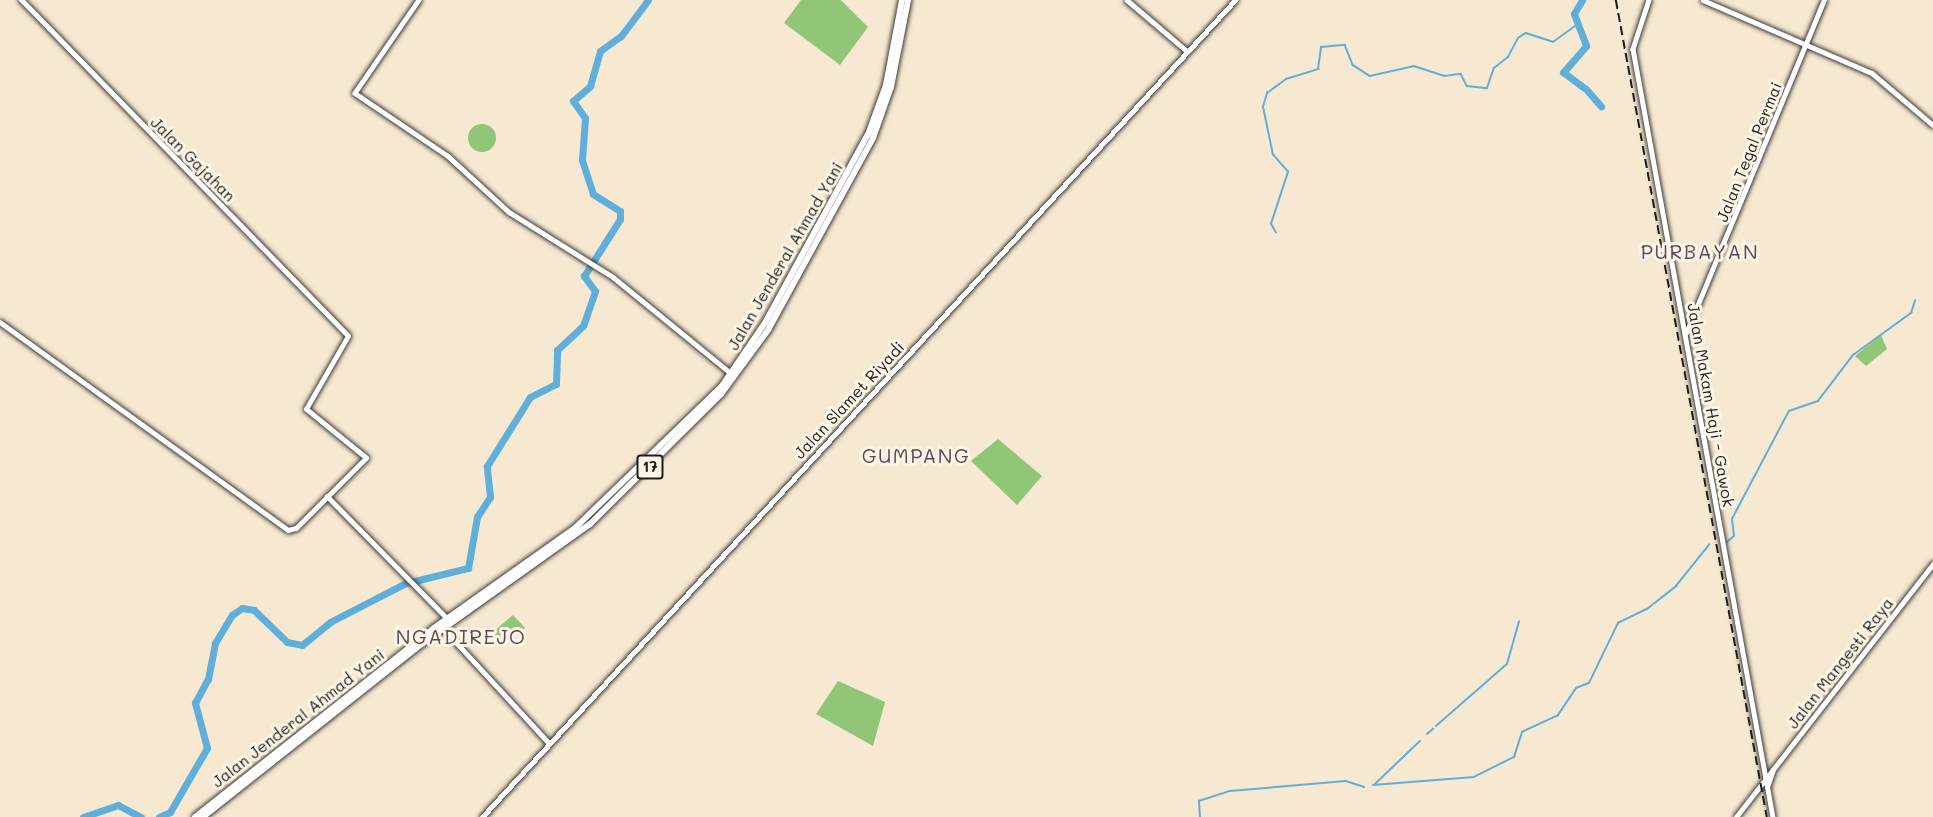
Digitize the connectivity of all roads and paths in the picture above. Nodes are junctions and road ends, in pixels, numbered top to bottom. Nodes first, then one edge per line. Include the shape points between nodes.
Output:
1 (21, 0) edge
2 (419, 0) edge
3 (902, 0) edge
4 (908, 0) edge
5 (1127, 0) edge
6 (1235, 0) edge
7 (1649, 0) edge
8 (1703, 0) edge
9 (1824, 0) edge
10 (1805, 44) junction
11 (1187, 51) junction
12 (1933, 125) edge
13 (0, 322) edge
14 (1686, 334) junction
15 (733, 375) junction
16 (354, 452) junction
17 (359, 464) junction
18 (327, 496) junction
19 (1933, 564) edge
20 (450, 621) junction
21 (442, 627) junction
22 (549, 743) junction
23 (1773, 769) junction
24 (1766, 778) junction
25 (1767, 787) junction
26 (195, 817) edge
27 (203, 817) edge
28 (482, 817) edge
29 (1736, 817) edge
30 (1773, 817) edge

1 - 16 street, Jalan Gajahan via 348,336 306,409
2 - 15 street via 355,93 418,133 504,207 592,264
3 - 15 highway, Jalan Jenderal Ahmad Yani / 17 via 886,85 869,132
4 - 15 highway, Jalan Jenderal Ahmad Yani / 17 via 895,71 877,129 785,300
5 - 11 street
6 - 11 main road, Jalan Slamet Riyadi
7 - 14 street, Jalan Makam Haji - Gawok via 1633,49
8 - 10 street
9 - 10 street, Jalan Tegal Permai
10 - 12 street via 1872,73
10 - 14 street, Jalan Tegal Permai
11 - 22 main road, Jalan Slamet Riyadi
13 - 18 street via 284,529 296,528
14 - 24 street, Jalan Makam Haji - Gawok
15 - 20 highway, Jalan Jenderal Ahmad Yani / 17 via 597,510
16 - 17 street
16 - 17 street via 366,458
17 - 18 street
18 - 20 street
19 - 23 street, Jalan Mangesti Raya
20 - 21 highway, Jalan Jenderal Ahmad Yani / 17
21 - 22 street
21 - 26 highway, Jalan Jenderal Ahmad Yani / 17
21 - 27 highway, Jalan Jenderal Ahmad Yani / 17
22 - 28 main road, Jalan Slamet Riyadi
23 - 24 street, Jalan Mangesti Raya
23 - 25 street
24 - 25 street, Jalan Makam Haji - Gawok
24 - 29 street, Jalan Mangesti Raya
25 - 30 street, Jalan Makam Haji - Gawok

